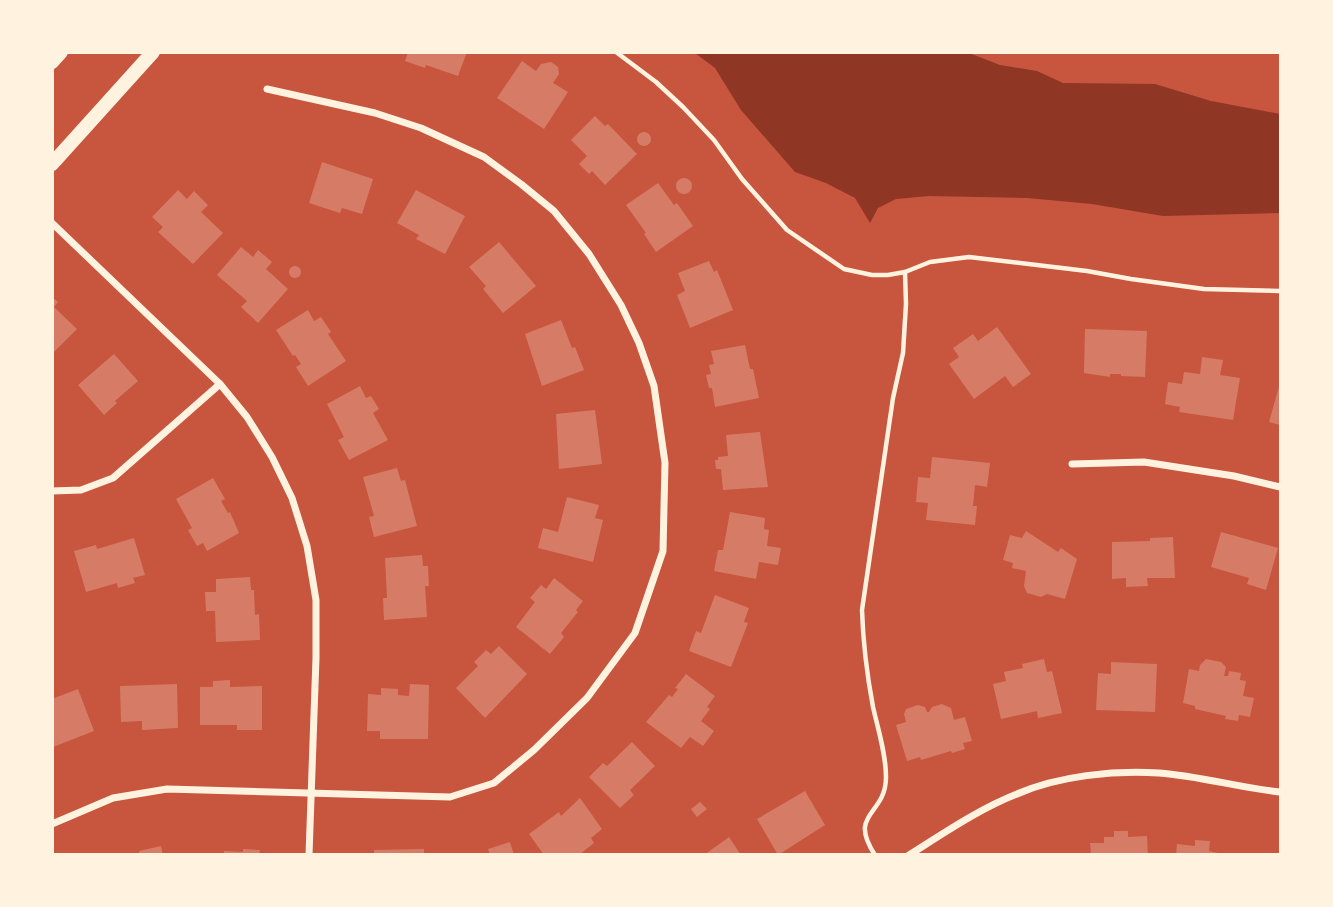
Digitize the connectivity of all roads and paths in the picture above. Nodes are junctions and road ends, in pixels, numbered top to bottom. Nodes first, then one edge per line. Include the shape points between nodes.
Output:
1 (61, 52) edge
2 (153, 52) edge
3 (615, 52) edge
4 (52, 62) edge
5 (267, 89) dead end
6 (52, 164) edge
7 (52, 223) edge
8 (905, 272) junction
9 (1280, 291) edge
10 (220, 384) junction
11 (1072, 464) dead end
12 (1280, 487) edge
13 (52, 491) edge
14 (1280, 792) edge
15 (310, 793) junction
16 (52, 824) edge
17 (309, 855) edge
18 (875, 855) edge
19 (909, 855) edge

1 - 4 main road
2 - 6 main road
3 - 8 path via 683,107 787,230 844,269 872,275
5 - 15 street via 421,128 484,157 554,211 589,254 639,343 654,386 665,463 663,551 635,633 587,698 534,750 494,783 450,797
7 - 10 street
8 - 9 path via 930,262 969,257 1204,289
8 - 18 path via 903,353 862,610 886,775 885,791 863,825
10 - 13 street via 113,478 81,490
10 - 15 street via 272,457 292,498 307,546 316,600
11 - 12 street via 1144,462
14 - 19 street via 1161,773 1116,772 1076,778 1017,793
15 - 16 street via 167,789 113,798
15 - 17 street

